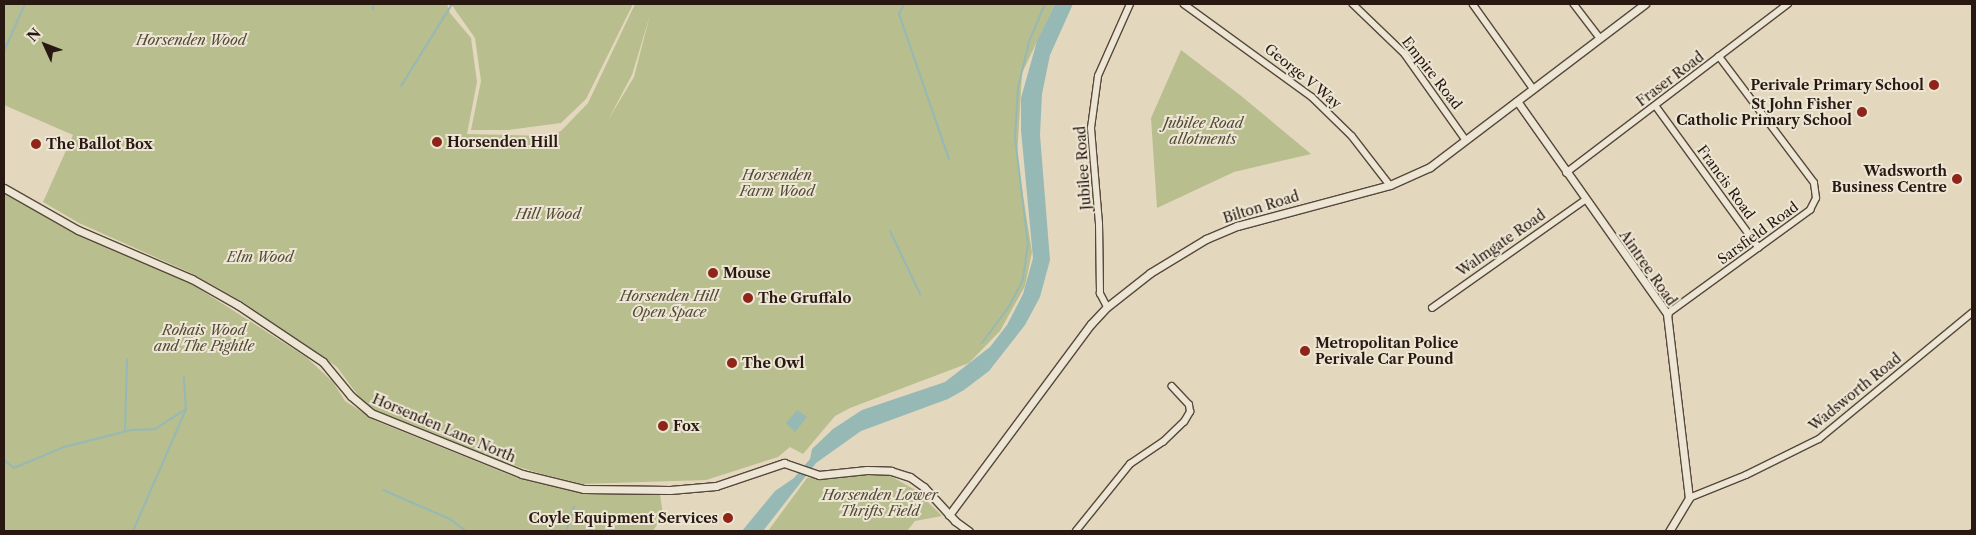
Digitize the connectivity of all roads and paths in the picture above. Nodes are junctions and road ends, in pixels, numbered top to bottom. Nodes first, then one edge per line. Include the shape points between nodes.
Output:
1 (1130, 4) edge
2 (1184, 4) edge
3 (1353, 4) edge
4 (1473, 4) edge
5 (1574, 4) edge
6 (1644, 4) edge
7 (1788, 4) edge
8 (1600, 38) junction
9 (1719, 57) junction
10 (1533, 88) junction
11 (1517, 101) junction
12 (1656, 106) junction
13 (1466, 140) junction
14 (1566, 173) junction
15 (1390, 185) junction
16 (4, 188) edge
17 (1585, 200) junction
18 (1759, 248) junction
19 (1107, 307) junction
20 (1432, 308) dead end
21 (1972, 313) edge
22 (1667, 314) junction
23 (1172, 387) dead end
24 (1689, 498) junction
25 (949, 515) junction
26 (970, 531) edge
27 (1076, 531) edge
28 (1669, 531) edge

1 - 19 street, Jubilee Road via 1098,76 1092,120 1100,294
2 - 15 street, George V Way via 1312,97 1352,136
3 - 13 street, Empire Road via 1405,54
4 - 10 street
5 - 8 street
6 - 8 street, Bilton Road
7 - 9 street, Fraser Road
8 - 10 street, Bilton Road
9 - 12 street, Fraser Road
9 - 18 street, Sarsfield Road via 1814,183 1816,198 1810,210
10 - 11 street, Bilton Road
11 - 13 street, Bilton Road
11 - 14 street, Aintree Road
12 - 14 street, Fraser Road
12 - 18 street, Francis Road
13 - 15 street, Bilton Road via 1430,167
14 - 17 street, Aintree Road
15 - 19 street, Bilton Road via 1237,226 1182,253
16 - 25 street, Horsenden Lane North via 78,230 192,278 238,305 323,362 351,396 371,413 513,470 584,489 670,490 716,486 784,464 801,467 811,474 867,470 901,474 924,487
17 - 20 street, Walmgate Road
17 - 22 street, Aintree Road
18 - 22 street, Sarsfield Road
19 - 25 street, Bilton Road
21 - 24 street, Wadsworth Road via 1820,439
22 - 24 street, Aintree Road
23 - 27 street via 1189,405 1190,412 1184,422 1163,442 1130,464
24 - 28 street
25 - 26 street

